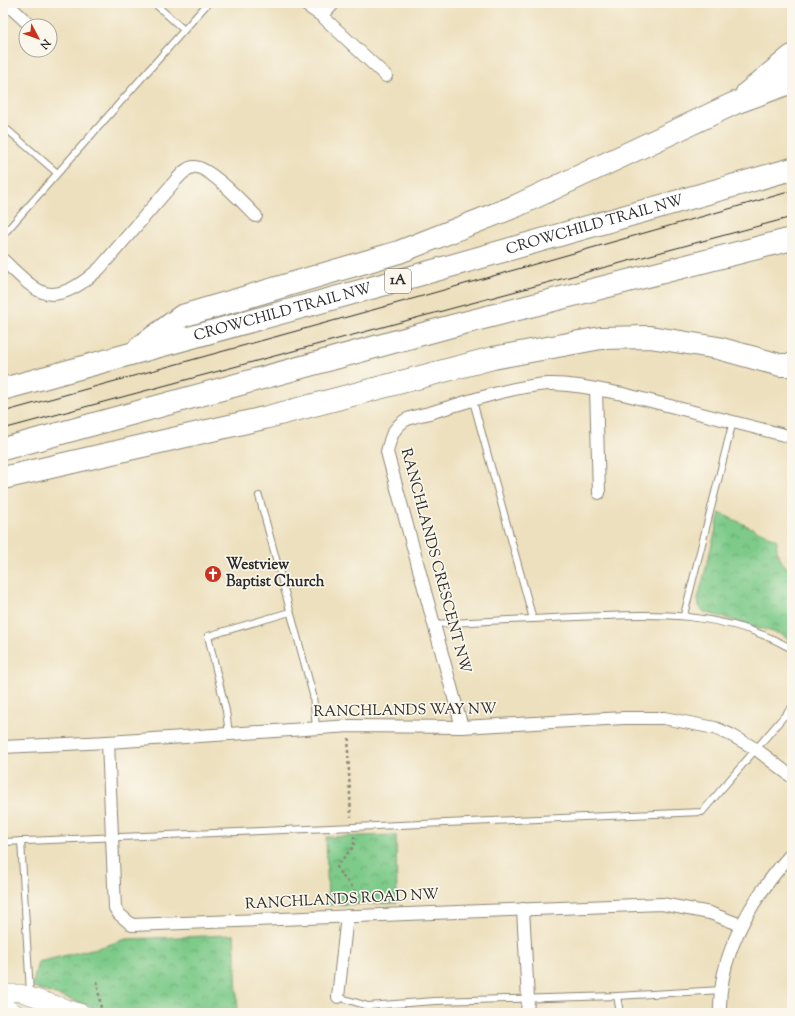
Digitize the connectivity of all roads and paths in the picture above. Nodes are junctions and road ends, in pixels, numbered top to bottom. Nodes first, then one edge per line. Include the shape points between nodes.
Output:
1 (6, 3) edge
2 (154, 3) edge
3 (208, 3) edge
4 (303, 3) edge
5 (334, 3) edge
6 (322, 16) junction
7 (23, 18) edge
8 (184, 30) junction
9 (792, 56) edge
10 (386, 76) dead end
11 (792, 82) edge
12 (735, 102) junction
13 (3, 126) edge
14 (792, 169) edge
15 (56, 172) junction
16 (256, 216) dead end
17 (3, 235) edge
18 (792, 239) edge
19 (3, 260) edge
20 (130, 354) junction
21 (788, 367) edge
22 (3, 389) edge
23 (596, 389) junction
24 (473, 401) junction
25 (733, 421) junction
26 (792, 436) edge
27 (3, 449) edge
28 (3, 478) edge
29 (599, 493) dead end
30 (259, 496) dead end
31 (290, 612) junction
32 (684, 615) junction
33 (533, 619) junction
34 (434, 624) junction
35 (792, 649) edge
36 (792, 707) edge
37 (462, 727) junction
38 (316, 728) junction
39 (229, 734) junction
40 (108, 742) junction
41 (3, 747) edge
42 (756, 749) junction
43 (792, 777) edge
44 (112, 838) junction
45 (22, 841) junction
46 (3, 842) edge
47 (792, 853) edge
48 (524, 909) junction
49 (347, 916) junction
50 (741, 925) junction
51 (97, 981) dead end
52 (722, 990) junction
53 (3, 993) edge
54 (31, 996) junction
55 (617, 996) junction
56 (338, 997) joint
57 (528, 999) junction
58 (3, 1006) edge
59 (101, 1009) dead end
60 (16, 1013) edge
61 (82, 1013) edge
62 (527, 1013) edge
63 (620, 1013) edge
64 (720, 1013) edge

1 - 7 street
2 - 8 lane
3 - 8 lane
4 - 6 street
5 - 6 street
6 - 10 street
8 - 15 lane
9 - 12 highway
11 - 12 highway
12 - 20 highway via 516,206 414,246 182,316
13 - 15 lane
14 - 20 highway, CROWCHILD TRAIL NW / 1A
15 - 17 lane
16 - 19 street via 211,174 200,167 193,167 184,171 100,268 80,285 56,293 44,293
18 - 27 highway via 440,329
20 - 22 highway, CROWCHILD TRAIL NW / 1A
21 - 28 highway via 718,348 650,337 601,338 493,358 264,418
23 - 24 street, RANCHLANDS CRESCENT NW via 549,384 524,387
23 - 25 street, RANCHLANDS CRESCENT NW
23 - 29 street
24 - 33 lane
24 - 34 street, RANCHLANDS CRESCENT NW via 405,420 395,429 390,440 388,452
25 - 26 street, RANCHLANDS CRESCENT NW
25 - 32 lane
30 - 31 lane
31 - 38 lane via 313,695
31 - 39 lane via 208,636
32 - 33 lane
32 - 35 lane via 751,630
33 - 34 lane
34 - 37 street, RANCHLANDS CRESCENT NW
36 - 42 lane
37 - 38 street, RANCHLANDS WAY NW
37 - 42 street, RANCHLANDS WAY NW via 664,718 715,728
38 - 39 street, RANCHLANDS WAY NW
39 - 40 street, RANCHLANDS WAY NW
40 - 41 street, RANCHLANDS WAY NW
40 - 44 street, RANCHLANDS ROAD NW
42 - 43 street, RANCHLANDS WAY NW
42 - 44 lane via 702,812
44 - 45 lane
44 - 49 street, RANCHLANDS ROAD NW via 115,908 132,925
45 - 46 lane
45 - 54 lane
47 - 50 street via 766,885
48 - 49 street, RANCHLANDS ROAD NW
48 - 50 street, RANCHLANDS ROAD NW via 662,904 710,914
48 - 57 street
49 - 56 street
50 - 52 street via 723,974
51 - 59 path
52 - 55 lane
52 - 64 street
53 - 54 street
54 - 61 street
55 - 57 lane
55 - 63 lane
56 - 57 lane via 368,1006 434,1001
57 - 62 street
58 - 60 street

